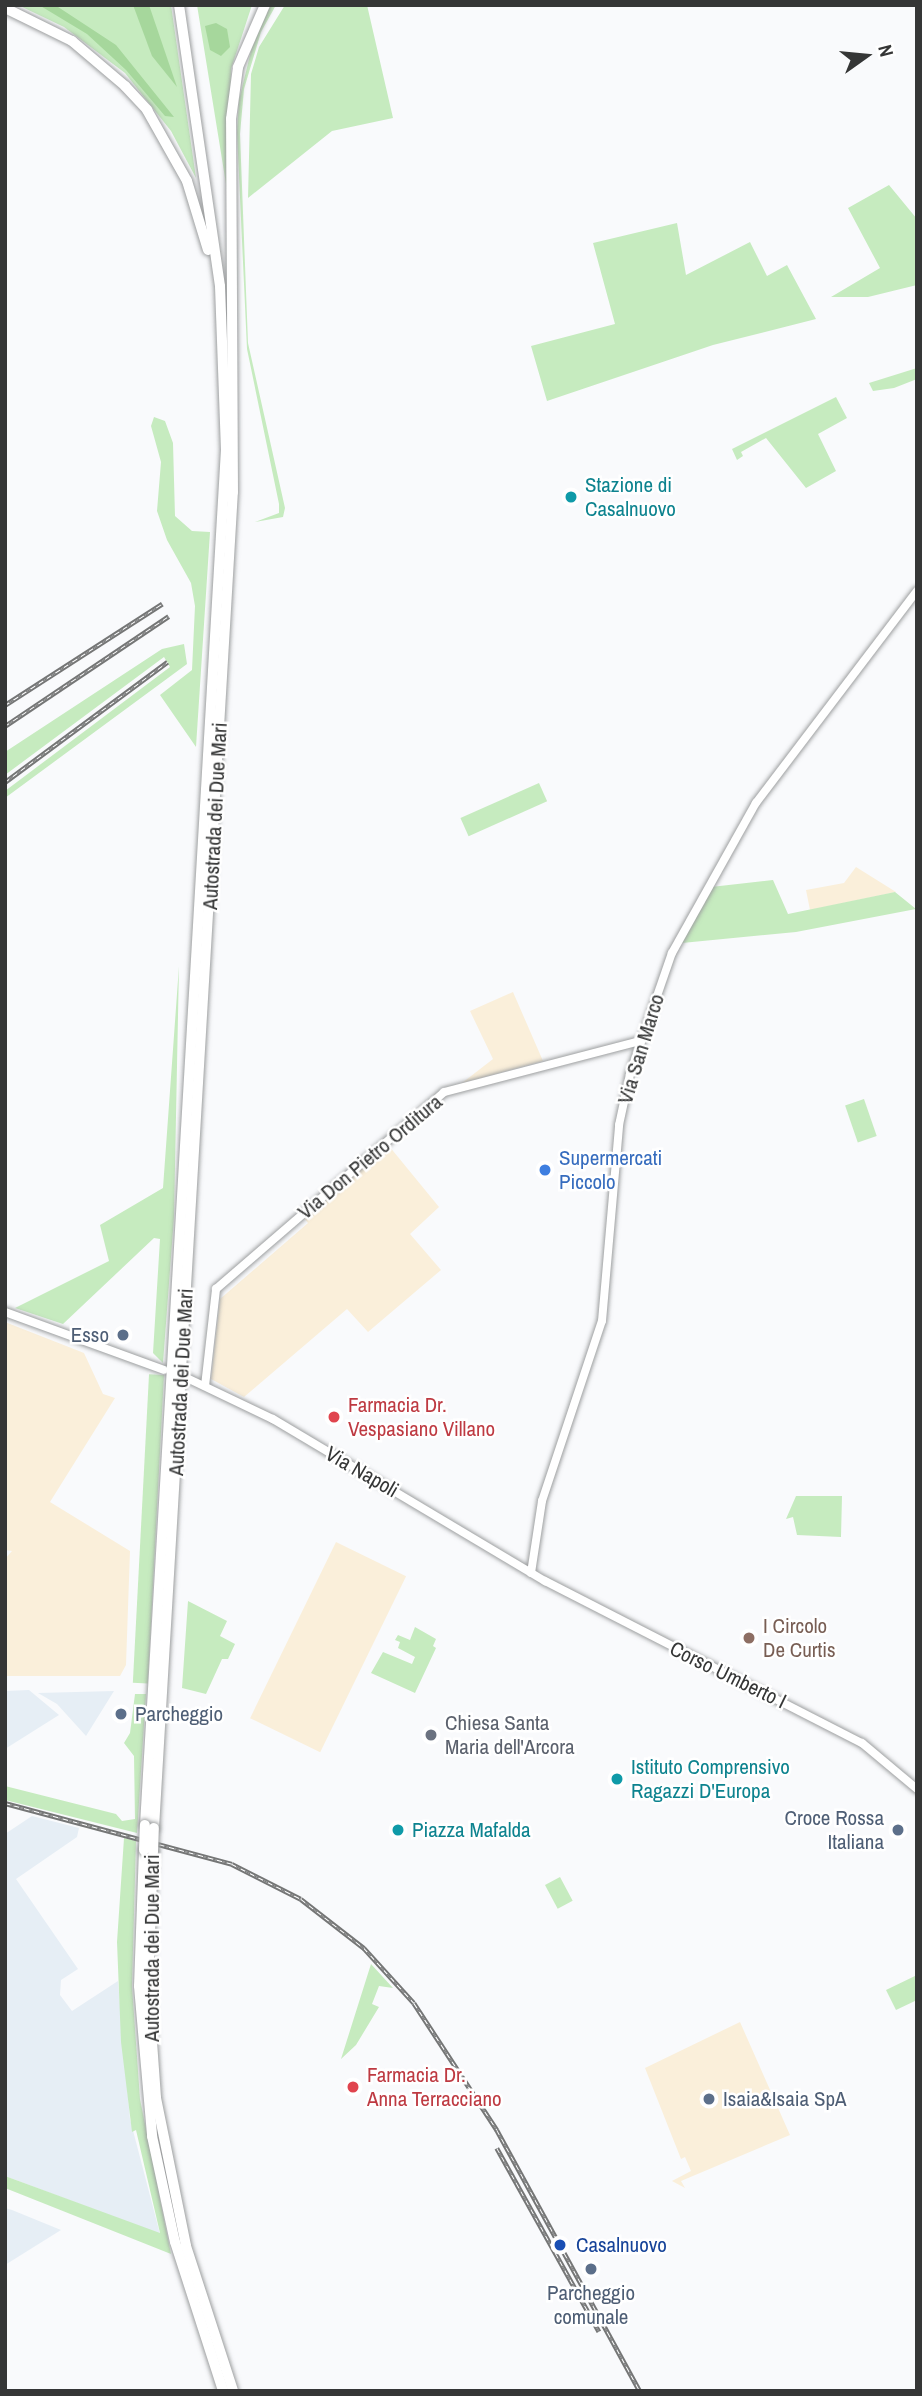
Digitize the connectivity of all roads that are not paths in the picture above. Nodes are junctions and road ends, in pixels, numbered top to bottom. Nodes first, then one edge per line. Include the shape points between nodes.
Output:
1 (179, 5) edge
2 (186, 5) edge
3 (265, 5) edge
4 (5, 8) edge
5 (229, 363) junction
6 (917, 591) edge
7 (640, 1041) junction
8 (5, 1312) edge
9 (164, 1370) dead end
10 (189, 1379) dead end
11 (205, 1386) junction
12 (531, 1573) junction
13 (917, 1789) edge
14 (191, 2277) junction
15 (223, 2391) edge
16 (233, 2391) edge

1 - 5 highway
2 - 5 highway
3 - 5 highway via 245,45 233,94
4 - 5 highway via 72,41 101,63 140,102 167,141 187,181 206,238
5 - 14 highway, Autostrada dei Due Mari, bridge via 150,1827 139,1948 142,2048 152,2136
6 - 7 main road, Via San Marco via 795,747 728,849 672,953
7 - 11 main road, Via Don Pietro Orditura via 444,1092 216,1289
7 - 12 main road, Via San Marco via 620,1125 602,1321 542,1501
8 - 9 main road
10 - 11 main road, Via Napoli
11 - 12 main road, Via Napoli via 274,1419
12 - 13 main road, Corso Umberto I via 862,1742
14 - 15 highway, Autostrada dei Due Mari
14 - 16 highway, Autostrada dei Due Mari

